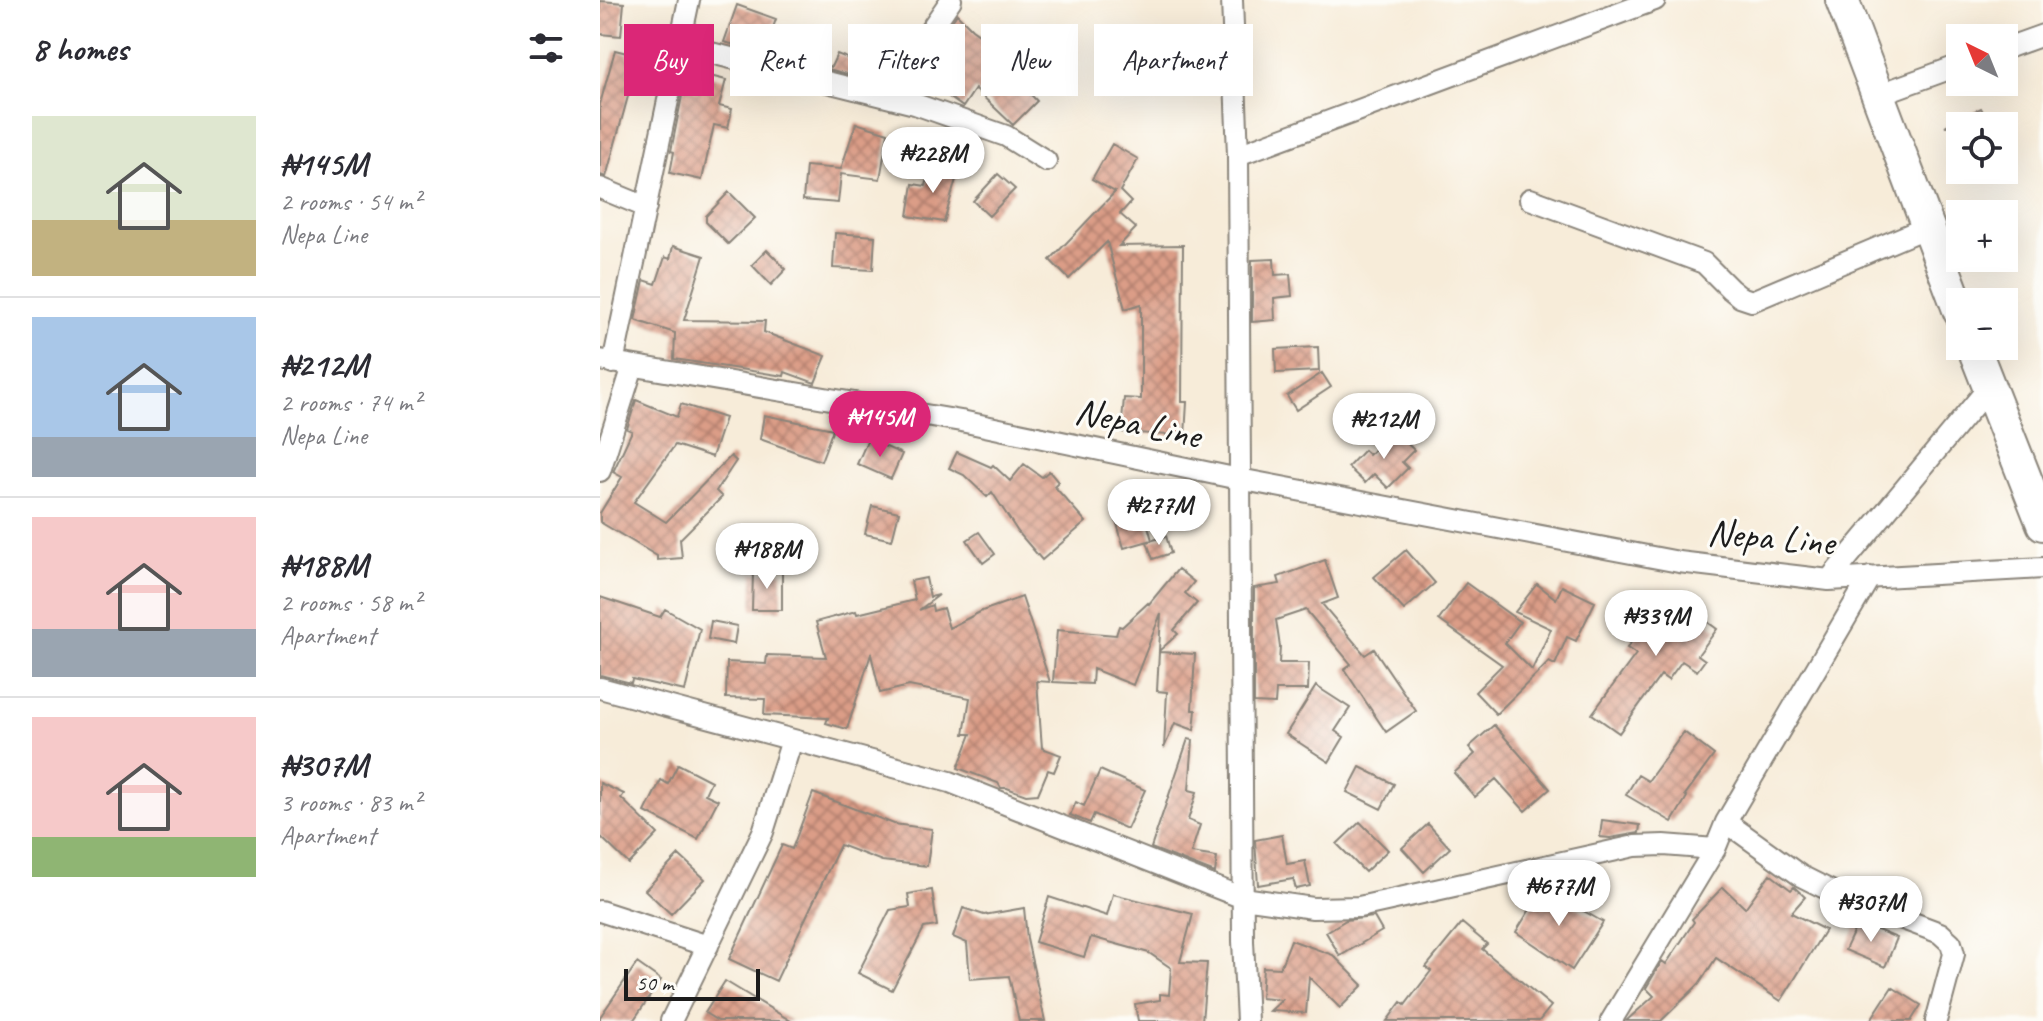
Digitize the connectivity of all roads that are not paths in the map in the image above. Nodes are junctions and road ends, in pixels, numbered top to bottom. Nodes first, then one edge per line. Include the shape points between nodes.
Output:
1 (689, 0) edge
2 (951, 0) edge
3 (1232, 0) edge
4 (1655, 0) edge
5 (1842, 0) edge
6 (1864, 0) edge
7 (684, 24) edge
8 (934, 24) edge
9 (2043, 35) edge
10 (2018, 44) edge
11 (714, 54) edge
12 (1946, 70) edge
13 (848, 87) edge
14 (1894, 89) junction
15 (669, 96) edge
16 (885, 96) edge
17 (1238, 155) junction
18 (1046, 161) dead end
19 (600, 188) edge
20 (1530, 199) dead end
21 (646, 207) junction
22 (1946, 222) edge
23 (1927, 227) junction
24 (1951, 288) edge
25 (1978, 360) edge
26 (2000, 360) edge
27 (615, 363) edge
28 (1989, 387) junction
29 (2043, 470) edge
30 (600, 471) edge
31 (1239, 479) junction
32 (2043, 524) edge
33 (2043, 568) edge
34 (1870, 577) junction
35 (1829, 580) junction
36 (600, 688) edge
37 (792, 740) junction
38 (1726, 822) junction
39 (1715, 849) junction
40 (1243, 898) junction
41 (600, 911) edge
42 (708, 946) junction
43 (671, 1021) edge
44 (1247, 1021) edge
45 (1611, 1021) edge
46 (1936, 1021) edge

1 - 7 street
2 - 8 street
3 - 17 street
4 - 17 street
5 - 23 main road
6 - 14 main road
9 - 10 street
11 - 13 street
12 - 14 street
14 - 22 main road
15 - 21 street
16 - 18 street via 1006,136
17 - 31 street
19 - 21 street
20 - 23 street via 1704,263 1740,297 1752,301
21 - 27 street
23 - 24 main road
25 - 28 main road
26 - 29 main road
27 - 30 street
27 - 31 street, Nepa Line via 961,421
28 - 32 main road
28 - 35 street
31 - 35 street, Nepa Line via 1679,562
31 - 40 street
33 - 34 street, Nepa Line
34 - 35 street, Nepa Line
34 - 38 street
36 - 37 street
37 - 40 street via 950,782
37 - 42 street via 763,832
38 - 39 street
38 - 46 street via 1801,876 1940,933 1951,943 1954,954
39 - 40 street via 1635,846 1359,907 1313,908
39 - 45 street
40 - 44 street
41 - 42 street
42 - 43 street

